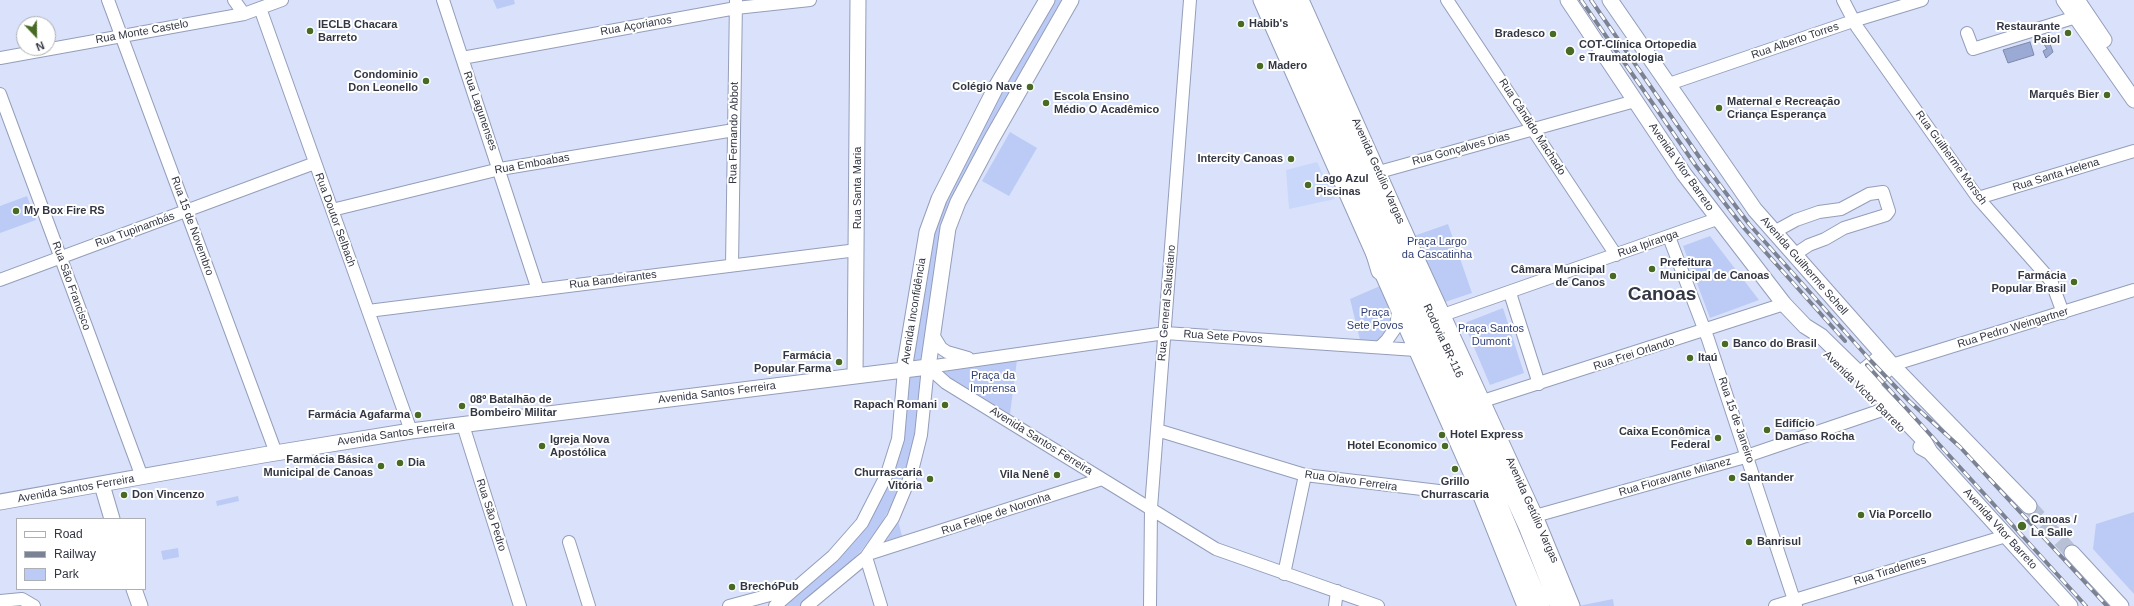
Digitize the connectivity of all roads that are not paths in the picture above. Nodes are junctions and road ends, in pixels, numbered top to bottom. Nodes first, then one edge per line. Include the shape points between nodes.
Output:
1 (108, 0) edge
2 (234, 0) edge
3 (282, 0) edge
4 (443, 0) edge
5 (810, 0) edge
6 (858, 0) edge
7 (1047, 0) edge
8 (1071, 0) edge
9 (1190, 0) edge
10 (1260, 0) edge
11 (1272, 0) edge
12 (1288, 0) edge
13 (1301, 0) edge
14 (1447, 0) edge
15 (1568, 0) edge
16 (1610, 0) edge
17 (1843, 0) edge
18 (1922, 0) edge
19 (2064, 0) edge
20 (2077, 0) edge
21 (736, 4) edge
22 (260, 8) junction
23 (244, 14) junction
24 (2076, 17) junction
25 (1853, 21) junction
26 (1967, 33) dead end
27 (122, 36) junction
28 (0, 58) edge
29 (462, 58) junction
30 (1317, 82) junction
31 (1669, 84) junction
32 (2132, 91) edge
33 (0, 94) edge
34 (1635, 101) junction
35 (734, 130) junction
36 (1534, 130) junction
37 (2134, 151) edge
38 (315, 162) junction
39 (500, 169) junction
40 (1379, 172) junction
41 (1353, 182) junction
42 (1978, 198) junction
43 (1380, 205) junction
44 (332, 210) junction
45 (186, 211) junction
46 (1717, 219) junction
47 (1774, 232) junction
48 (1669, 236) junction
49 (858, 250) junction
50 (1415, 255) junction
51 (1616, 255) junction
52 (1794, 255) junction
53 (60, 258) junction
54 (732, 265) junction
55 (1380, 271) junction
56 (0, 280) edge
57 (538, 290) junction
58 (2134, 290) edge
59 (1510, 292) junction
60 (1784, 304) junction
61 (368, 311) junction
62 (1398, 312) junction
63 (2063, 313) junction
64 (1443, 316) junction
65 (1805, 326) junction
66 (1705, 331) junction
67 (1165, 333) junction
68 (933, 335) junction
69 (1380, 347) junction
70 (1416, 350) junction
71 (973, 360) junction
72 (1887, 360) junction
73 (928, 367) junction
74 (904, 370) junction
75 (855, 376) junction
76 (1865, 379) junction
77 (1539, 384) junction
78 (1483, 401) junction
79 (1882, 410) junction
80 (1445, 412) junction
81 (463, 425) junction
82 (1157, 430) junction
83 (411, 431) junction
84 (1476, 450) junction
85 (1930, 452) junction
86 (276, 453) junction
87 (1748, 455) junction
88 (1305, 475) junction
89 (142, 477) junction
90 (1102, 479) junction
91 (102, 485) junction
92 (1479, 491) junction
93 (1, 500) edge
94 (2028, 506) tunnel mouth
95 (1150, 508) junction
96 (1535, 516) junction
97 (112, 518) edge
98 (2006, 536) junction
99 (880, 538) junction
100 (569, 542) dead end
101 (890, 548) junction
102 (2072, 553) tunnel mouth
103 (867, 556) junction
104 (1284, 574) junction
105 (795, 588) junction
106 (134, 590) edge
107 (1337, 591) junction
108 (0, 601) edge
109 (1795, 603) edge
110 (34, 606) edge
111 (140, 606) edge
112 (520, 606) edge
113 (589, 606) edge
114 (729, 606) edge
115 (775, 606) edge
116 (807, 606) edge
117 (882, 606) edge
118 (1150, 606) edge
119 (1335, 606) edge
120 (1378, 606) edge
121 (1525, 606) edge
122 (1541, 606) edge
123 (1558, 606) edge
124 (1572, 606) edge
125 (1775, 606) edge
126 (2070, 606) edge
127 (2121, 606) edge

1 - 27 street, Rua 15 de Novembro
2 - 23 street
3 - 22 street, Rua Monte Castelo
4 - 29 street, Rua Lagunenses
5 - 21 street, Rua Açorianos
6 - 49 main road, Rua Santa Maria
7 - 74 main road, Avenida Inconfidência via 996,87 939,199 927,232
8 - 68 main road, Avenida Inconfidência via 1015,96 958,202 944,241
9 - 67 street, Rua General Salustiano
10 - 55 main road
11 - 30 highway
12 - 30 highway
13 - 40 main road, Avenida Getúlio Vargas
14 - 36 street, Rua Cândido Machado
15 - 34 main road, Avenida Vitor Barreto
16 - 31 main road, Avenida Guilherme Schell
17 - 25 street, Rua Guilherme Morsch
18 - 25 street, Rua Alberto Torres
19 - 24 main road
20 - 32 main road
21 - 29 street, Rua Açorianos
21 - 35 street, Rua Fernando Abbot
22 - 23 street, Rua Monte Castelo
22 - 38 street, Rua Doutor Selbach
23 - 27 street, Rua Monte Castelo
24 - 26 street via 1973,50
24 - 32 main road
25 - 31 street, Rua Alberto Torres
25 - 42 street, Rua Guilherme Morsch
27 - 28 street, Rua Monte Castelo
27 - 45 street, Rua 15 de Novembro
29 - 39 street, Rua Lagunenses
30 - 41 highway, Rodovia BR-116
30 - 43 highway, Rodovia BR-116
31 - 47 main road, Avenida Guilherme Schell via 1755,210
33 - 53 street, Rua São Francisco
34 - 36 street, Rua Gonçalves Dias
34 - 46 main road, Avenida Vitor Barreto
35 - 39 street, Rua Emboabas
35 - 54 street, Rua Fernando Abbot
36 - 40 street, Rua Gonçalves Dias
36 - 51 street, Rua Cândido Machado
37 - 42 street, Rua Santa Helena
38 - 44 street, Rua Doutor Selbach
38 - 45 street, Rua Tupinambás
39 - 44 street, Rua Emboabas
39 - 57 street, Rua Lagunenses
40 - 50 main road, Avenida Getúlio Vargas
41 - 55 highway
41 - 84 highway, Rodovia BR-116
42 - 63 street, Rua Guilherme Morsch via 2046,275
43 - 50 highway
43 - 123 highway, Rodovia BR-116 via 1528,528
44 - 61 street, Rua Doutor Selbach
45 - 53 street, Rua Tupinambás
45 - 86 street, Rua 15 de Novembro
46 - 48 street, Rua Ipiranga
46 - 60 main road, Avenida Vitor Barreto
47 - 52 main road, Avenida Guilherme Schell
47 - 52 street via 1796,220 1819,212 1841,209 1869,194 1883,192 1889,211 1886,215 1844,228
48 - 51 street, Rua Ipiranga
48 - 66 street, Rua 15 de Janeiro
49 - 54 street, Rua Bandeirantes
49 - 75 main road, Rua Santa Maria
50 - 64 main road, Avenida Getúlio Vargas
51 - 59 street, Rua Ipiranga
52 - 72 main road, Avenida Guilherme Schell
53 - 56 street, Rua Tupinambás
53 - 89 street, Rua São Francisco
54 - 57 street, Rua Bandeirantes
55 - 62 main road
57 - 61 street, Rua Bandeirantes
58 - 63 street, Rua Pedro Weingartner
59 - 64 street, Rua Ipiranga
59 - 77 street
60 - 65 main road, Avenida Vitor Barreto
60 - 66 street, Rua Frei Orlando
61 - 83 street, Rua Doutor Selbach
62 - 69 street via 1396,327
62 - 70 main road
63 - 72 street, Rua Pedro Weingartner
64 - 78 main road, Avenida Getúlio Vargas
65 - 76 main road via 1821,336
65 - 79 main road, Avenida Victor Barreto via 1814,342
66 - 77 street, Rua Frei Orlando
66 - 87 street, Rua 15 de Janeiro
67 - 69 street, Rua Sete Povos
67 - 71 street, Rua Sete Povos
67 - 82 street, Rua General Salustiano
68 - 71 street, Rua Sete Povos via 941,348 947,352
68 - 73 main road, Avenida Inconfidência
69 - 70 street, Rua Sete Povos
70 - 80 main road
71 - 73 street, Rua Sete Povos
72 - 76 main road
72 - 94 main road, Avenida Guilherme Schell
73 - 74 main road, Avenida Santos Ferreira
73 - 90 street, Avenida Santos Ferreira via 946,383
73 - 99 street, Avenida Inconfidência via 921,435 911,475
74 - 75 main road, Avenida Santos Ferreira
74 - 105 street, Avenida Inconfidência via 898,439 887,474 862,523 833,556
75 - 81 main road, Avenida Santos Ferreira
76 - 85 main road via 1922,438
77 - 78 street, Rua Frei Orlando
78 - 96 main road, Avenida Getúlio Vargas
79 - 85 main road, Avenida Victor Barreto via 1916,443
79 - 87 street, Rua Fioravante Milanez
80 - 84 highway
80 - 92 main road
81 - 83 main road, Avenida Santos Ferreira
81 - 112 street, Rua São Pedro
82 - 88 street, Rua Olavo Ferreira
82 - 95 street, Rua General Salustiano
83 - 86 main road, Avenida Santos Ferreira
84 - 122 highway, Rodovia BR-116
85 - 98 main road, Avenida Vitor Barreto
86 - 89 main road, Avenida Santos Ferreira
87 - 96 street, Rua Fioravante Milanez
87 - 109 street, Rua 15 de Janeiro
88 - 92 street, Rua Olavo Ferreira via 1447,492
88 - 104 street
89 - 91 main road, Avenida Santos Ferreira
90 - 95 street, Avenida Santos Ferreira
90 - 101 street, Rua Felipe de Noronha
91 - 93 main road, Avenida Santos Ferreira
91 - 97 main road
92 - 121 main road
95 - 104 street, Avenida Santos Ferreira via 1216,549
95 - 118 street, Rua General Salustiano
96 - 124 main road, Avenida Getúlio Vargas
98 - 109 street, Rua Tiradentes
98 - 126 main road, Avenida Vitor Barreto
99 - 101 street via 885,546
99 - 103 street, Avenida Inconfidência
100 - 113 street
101 - 103 street, Rua Felipe de Noronha
102 - 127 main road
103 - 116 street, Avenida Inconfidência
103 - 117 street
104 - 107 street, Avenida Santos Ferreira
105 - 114 street
105 - 115 street, Avenida Inconfidência
106 - 111 main road
107 - 119 street
107 - 120 street, Avenida Santos Ferreira
108 - 110 street via 22,599
109 - 125 street, Rua Tiradentes

